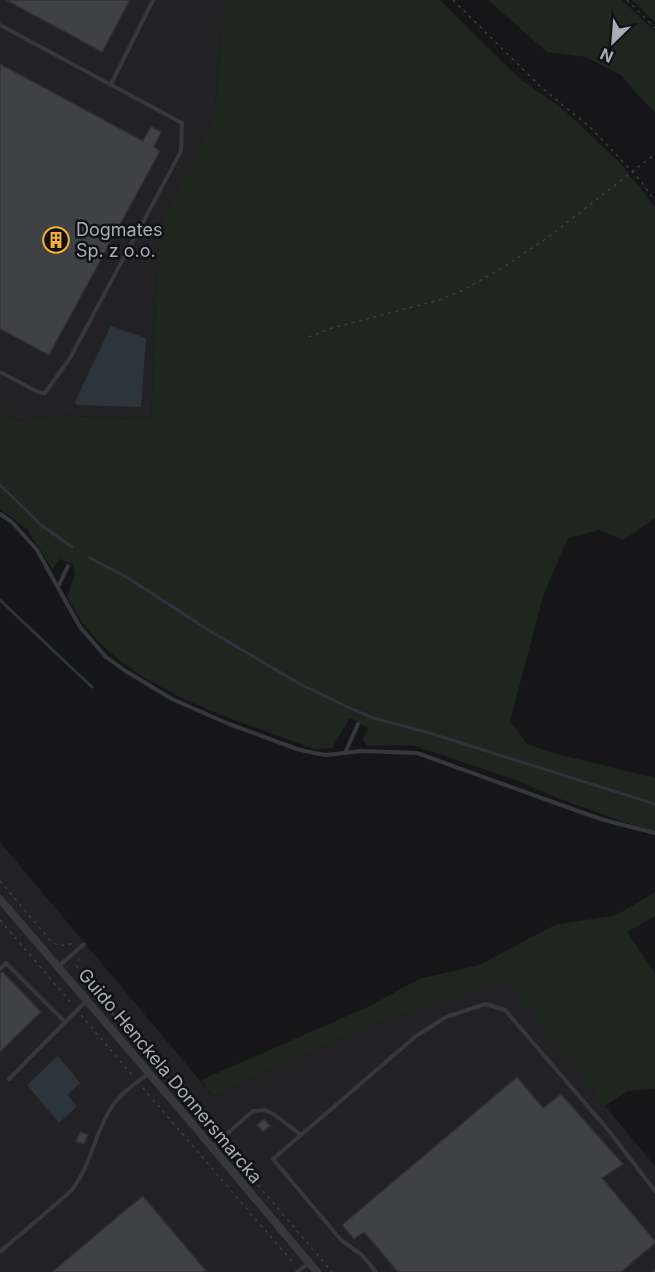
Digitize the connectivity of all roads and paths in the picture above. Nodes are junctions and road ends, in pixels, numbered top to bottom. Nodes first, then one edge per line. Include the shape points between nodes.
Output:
1 (153, 0) edge
2 (453, 0) edge
3 (627, 0) edge
4 (0, 25) edge
5 (655, 28) edge
6 (111, 84) junction
7 (655, 154) edge
8 (633, 172) junction
9 (655, 201) edge
10 (309, 337) dead end
11 (0, 372) edge
12 (0, 514) edge
13 (68, 566) dead end
14 (58, 588) junction
15 (358, 724) dead end
16 (344, 754) junction
17 (655, 833) edge
18 (0, 881) edge
19 (0, 899) edge
20 (0, 920) edge
21 (84, 944) dead end
22 (78, 950) junction
23 (58, 967) junction
24 (0, 969) edge
25 (87, 1001) junction
26 (77, 1010) junction
27 (65, 1022) junction
28 (149, 1073) junction
29 (9, 1078) dead end
30 (138, 1082) junction
31 (301, 1135) junction
32 (220, 1140) junction
33 (212, 1147) junction
34 (655, 1191) edge
35 (0, 1252) edge
36 (309, 1263) junction
37 (298, 1271) edge
38 (317, 1272) edge
39 (332, 1272) edge
40 (376, 1272) edge

1 - 6 lane
2 - 8 path
3 - 5 path
4 - 6 lane
6 - 11 lane via 182,123 181,151 70,358 45,393
7 - 8 path
8 - 9 path
8 - 10 path via 547,238 461,291
12 - 14 lane via 37,550
13 - 14 lane
14 - 16 lane via 80,627 106,657 172,699 297,749
15 - 16 lane
16 - 17 lane via 417,753 585,814
18 - 22 path via 50,940 56,945 73,943
19 - 23 street, Guido Henckela Donnersmarcka
20 - 26 path
21 - 22 lane
22 - 23 lane
22 - 32 path via 79,974
23 - 25 street, Guido Henckela Donnersmarcka
24 - 27 lane via 6,963
25 - 26 lane
25 - 28 street, Guido Henckela Donnersmarcka
26 - 27 lane
26 - 30 path
27 - 29 lane
28 - 30 lane
28 - 33 street, Guido Henckela Donnersmarcka
30 - 35 lane via 110,1110 75,1186
30 - 37 path
31 - 32 lane via 265,1110 253,1111
31 - 34 lane via 416,1036 446,1017 486,1004 505,1010
31 - 40 lane via 273,1159 341,1240
32 - 33 lane
32 - 39 path
33 - 36 street, Guido Henckela Donnersmarcka
36 - 37 lane
36 - 38 street, Guido Henckela Donnersmarcka

